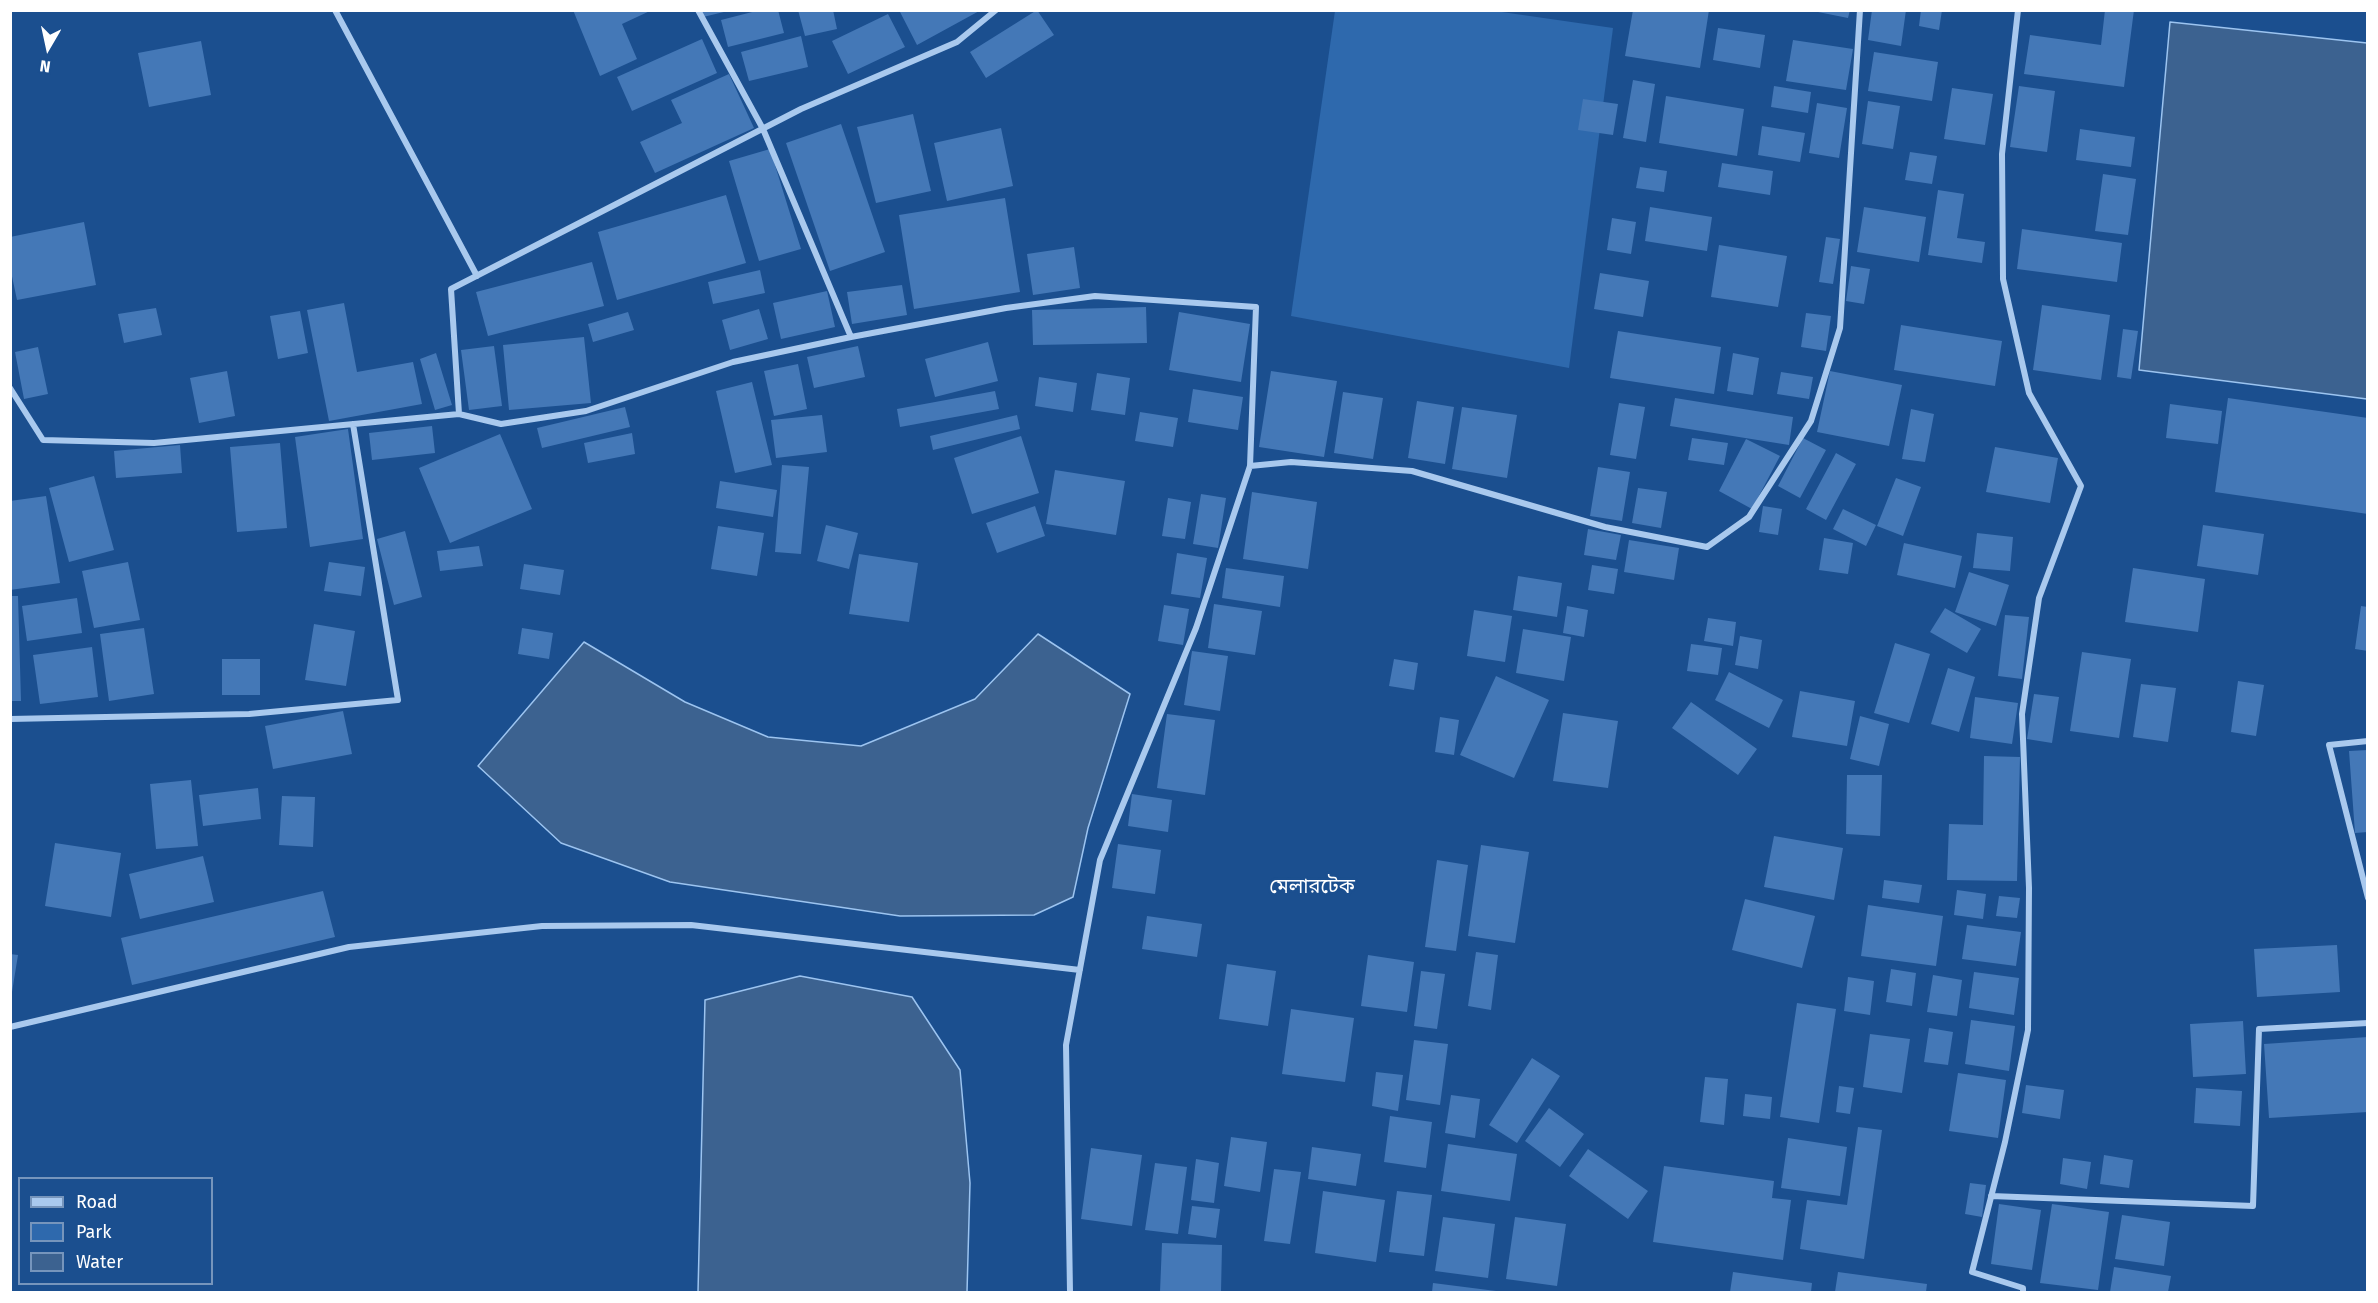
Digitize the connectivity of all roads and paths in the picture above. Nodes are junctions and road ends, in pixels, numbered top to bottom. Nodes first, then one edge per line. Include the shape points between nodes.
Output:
1 (335, 10) edge
2 (698, 10) edge
3 (996, 10) edge
4 (1860, 10) edge
5 (2018, 10) edge
6 (763, 129) junction
7 (477, 276) junction
8 (851, 337) junction
9 (10, 388) edge
10 (459, 414) junction
11 (353, 424) junction
12 (1250, 466) junction
13 (10, 719) edge
14 (2367, 741) edge
15 (2367, 898) edge
16 (1080, 970) junction
17 (2367, 1023) edge
18 (10, 1027) edge
19 (1991, 1196) junction
20 (1070, 1293) edge
21 (2023, 1293) edge

1 - 7 street
2 - 6 street
3 - 6 street via 957,42
4 - 12 street via 1840,328 1811,421 1749,517 1707,547 1605,527 1412,471 1291,462
5 - 19 street via 2002,154 2003,279 2029,393 2080,486 2039,598 2022,714 2029,888 2028,1030
6 - 7 street
6 - 8 street
7 - 10 street via 451,289
8 - 10 street via 734,362 585,411 501,424
8 - 12 street via 1095,296 1256,307
9 - 11 street via 43,440 154,443
10 - 11 street
11 - 13 street via 398,700 249,714
12 - 16 street via 1196,628 1100,860
14 - 15 street via 2329,745
16 - 18 street via 691,925 542,926 349,947
16 - 20 street via 1066,1045
17 - 19 street via 2259,1029 2253,1206
19 - 21 street via 1972,1272 2023,1287

